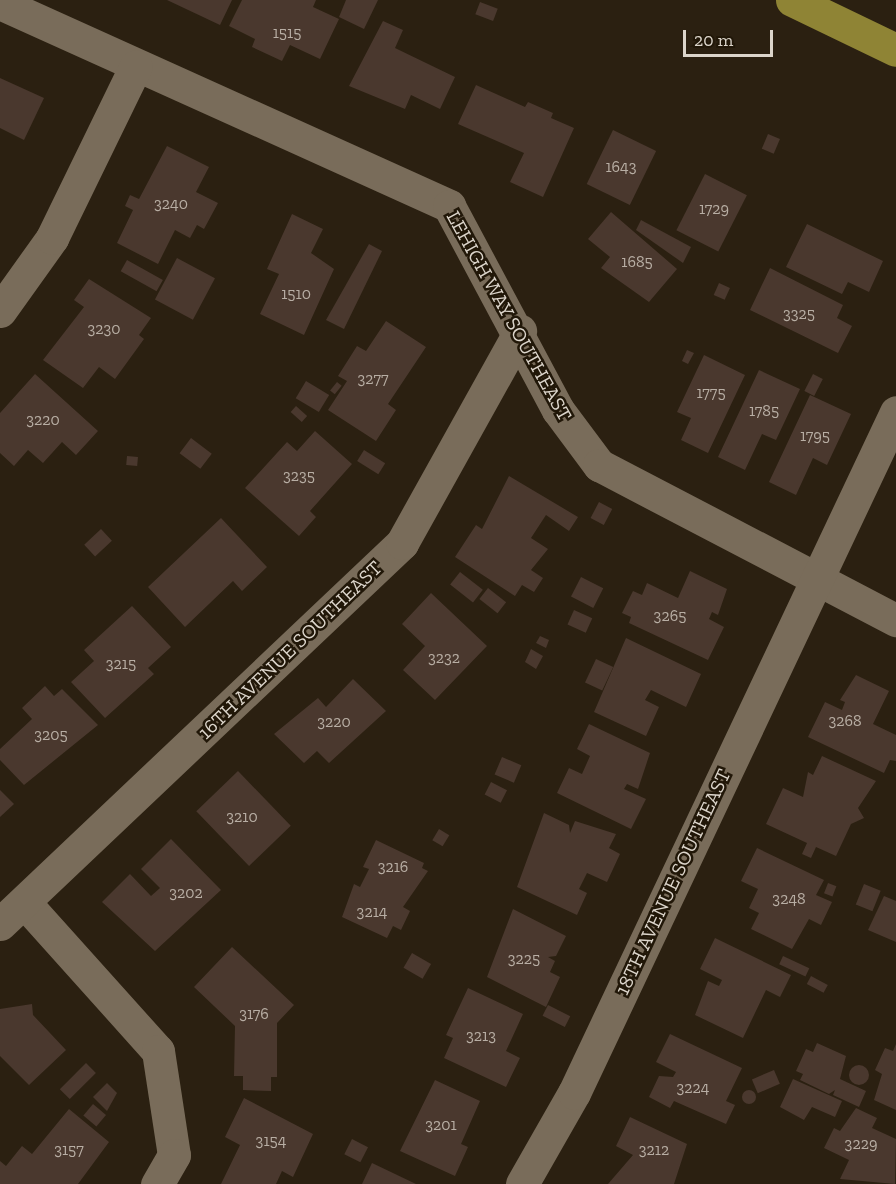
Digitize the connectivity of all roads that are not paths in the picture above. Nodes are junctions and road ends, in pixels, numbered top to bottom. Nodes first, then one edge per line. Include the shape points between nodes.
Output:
1 (792, 0) edge
2 (0, 3) edge
3 (896, 50) edge
4 (136, 66) junction
5 (0, 311) edge
6 (520, 330) junction
7 (896, 412) edge
8 (817, 576) junction
9 (896, 620) edge
10 (24, 903) junction
11 (0, 924) edge
12 (157, 1184) edge
13 (522, 1184) edge

1 - 3 highway
2 - 4 street, LEHIGH WAY SOUTHEAST
4 - 5 street via 52,238
4 - 6 street, LEHIGH WAY SOUTHEAST via 449,206
6 - 8 street, LEHIGH WAY SOUTHEAST via 558,410 599,465
6 - 10 street, 16TH AVENUE SOUTHEAST via 402,543
7 - 8 street, 18TH AVENUE SOUTHEAST
8 - 9 street, LEHIGH WAY SOUTHEAST
8 - 13 street, 18TH AVENUE SOUTHEAST via 574,1093
10 - 11 street, 16TH AVENUE SOUTHEAST
10 - 12 street via 158,1051 174,1155

